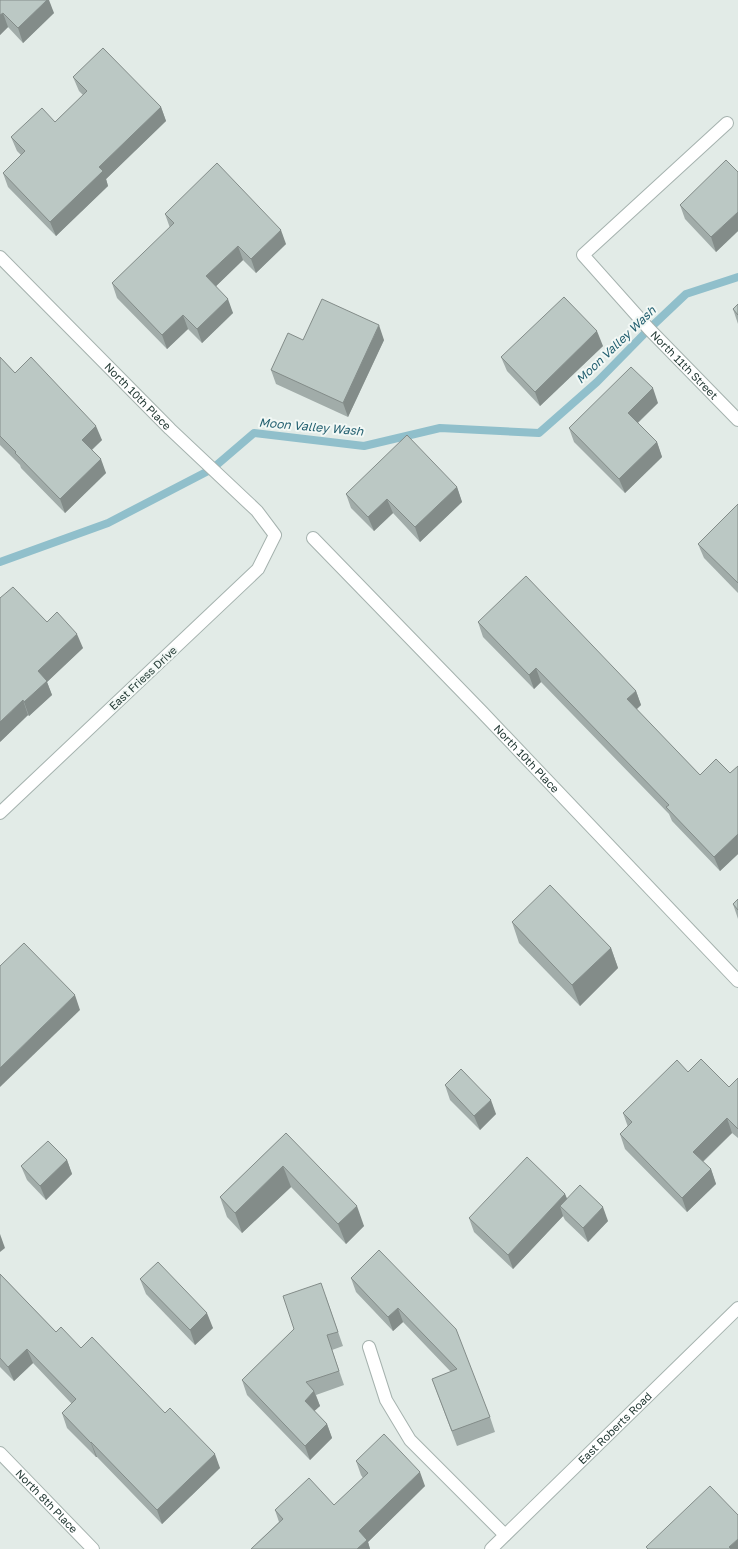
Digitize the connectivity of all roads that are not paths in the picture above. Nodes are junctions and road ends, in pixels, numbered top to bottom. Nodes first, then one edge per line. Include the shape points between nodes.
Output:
1 (727, 123) dead end
2 (0, 257) edge
3 (738, 420) edge
4 (275, 536) joint
5 (313, 538) dead end
6 (0, 813) edge
7 (738, 981) edge
8 (738, 1308) edge
9 (369, 1347) dead end
10 (0, 1453) edge
11 (505, 1535) junction
12 (93, 1549) edge
13 (491, 1549) edge

1 - 3 street, North 11th Street via 584,256
2 - 4 street, North 10th Place via 170,429 257,512
4 - 6 street, East Friess Drive via 258,569
5 - 7 street, North 10th Place
8 - 11 street, East Roberts Road
9 - 11 street via 386,1400 410,1440
10 - 12 street, North 8th Place
11 - 13 street, East Roberts Road

